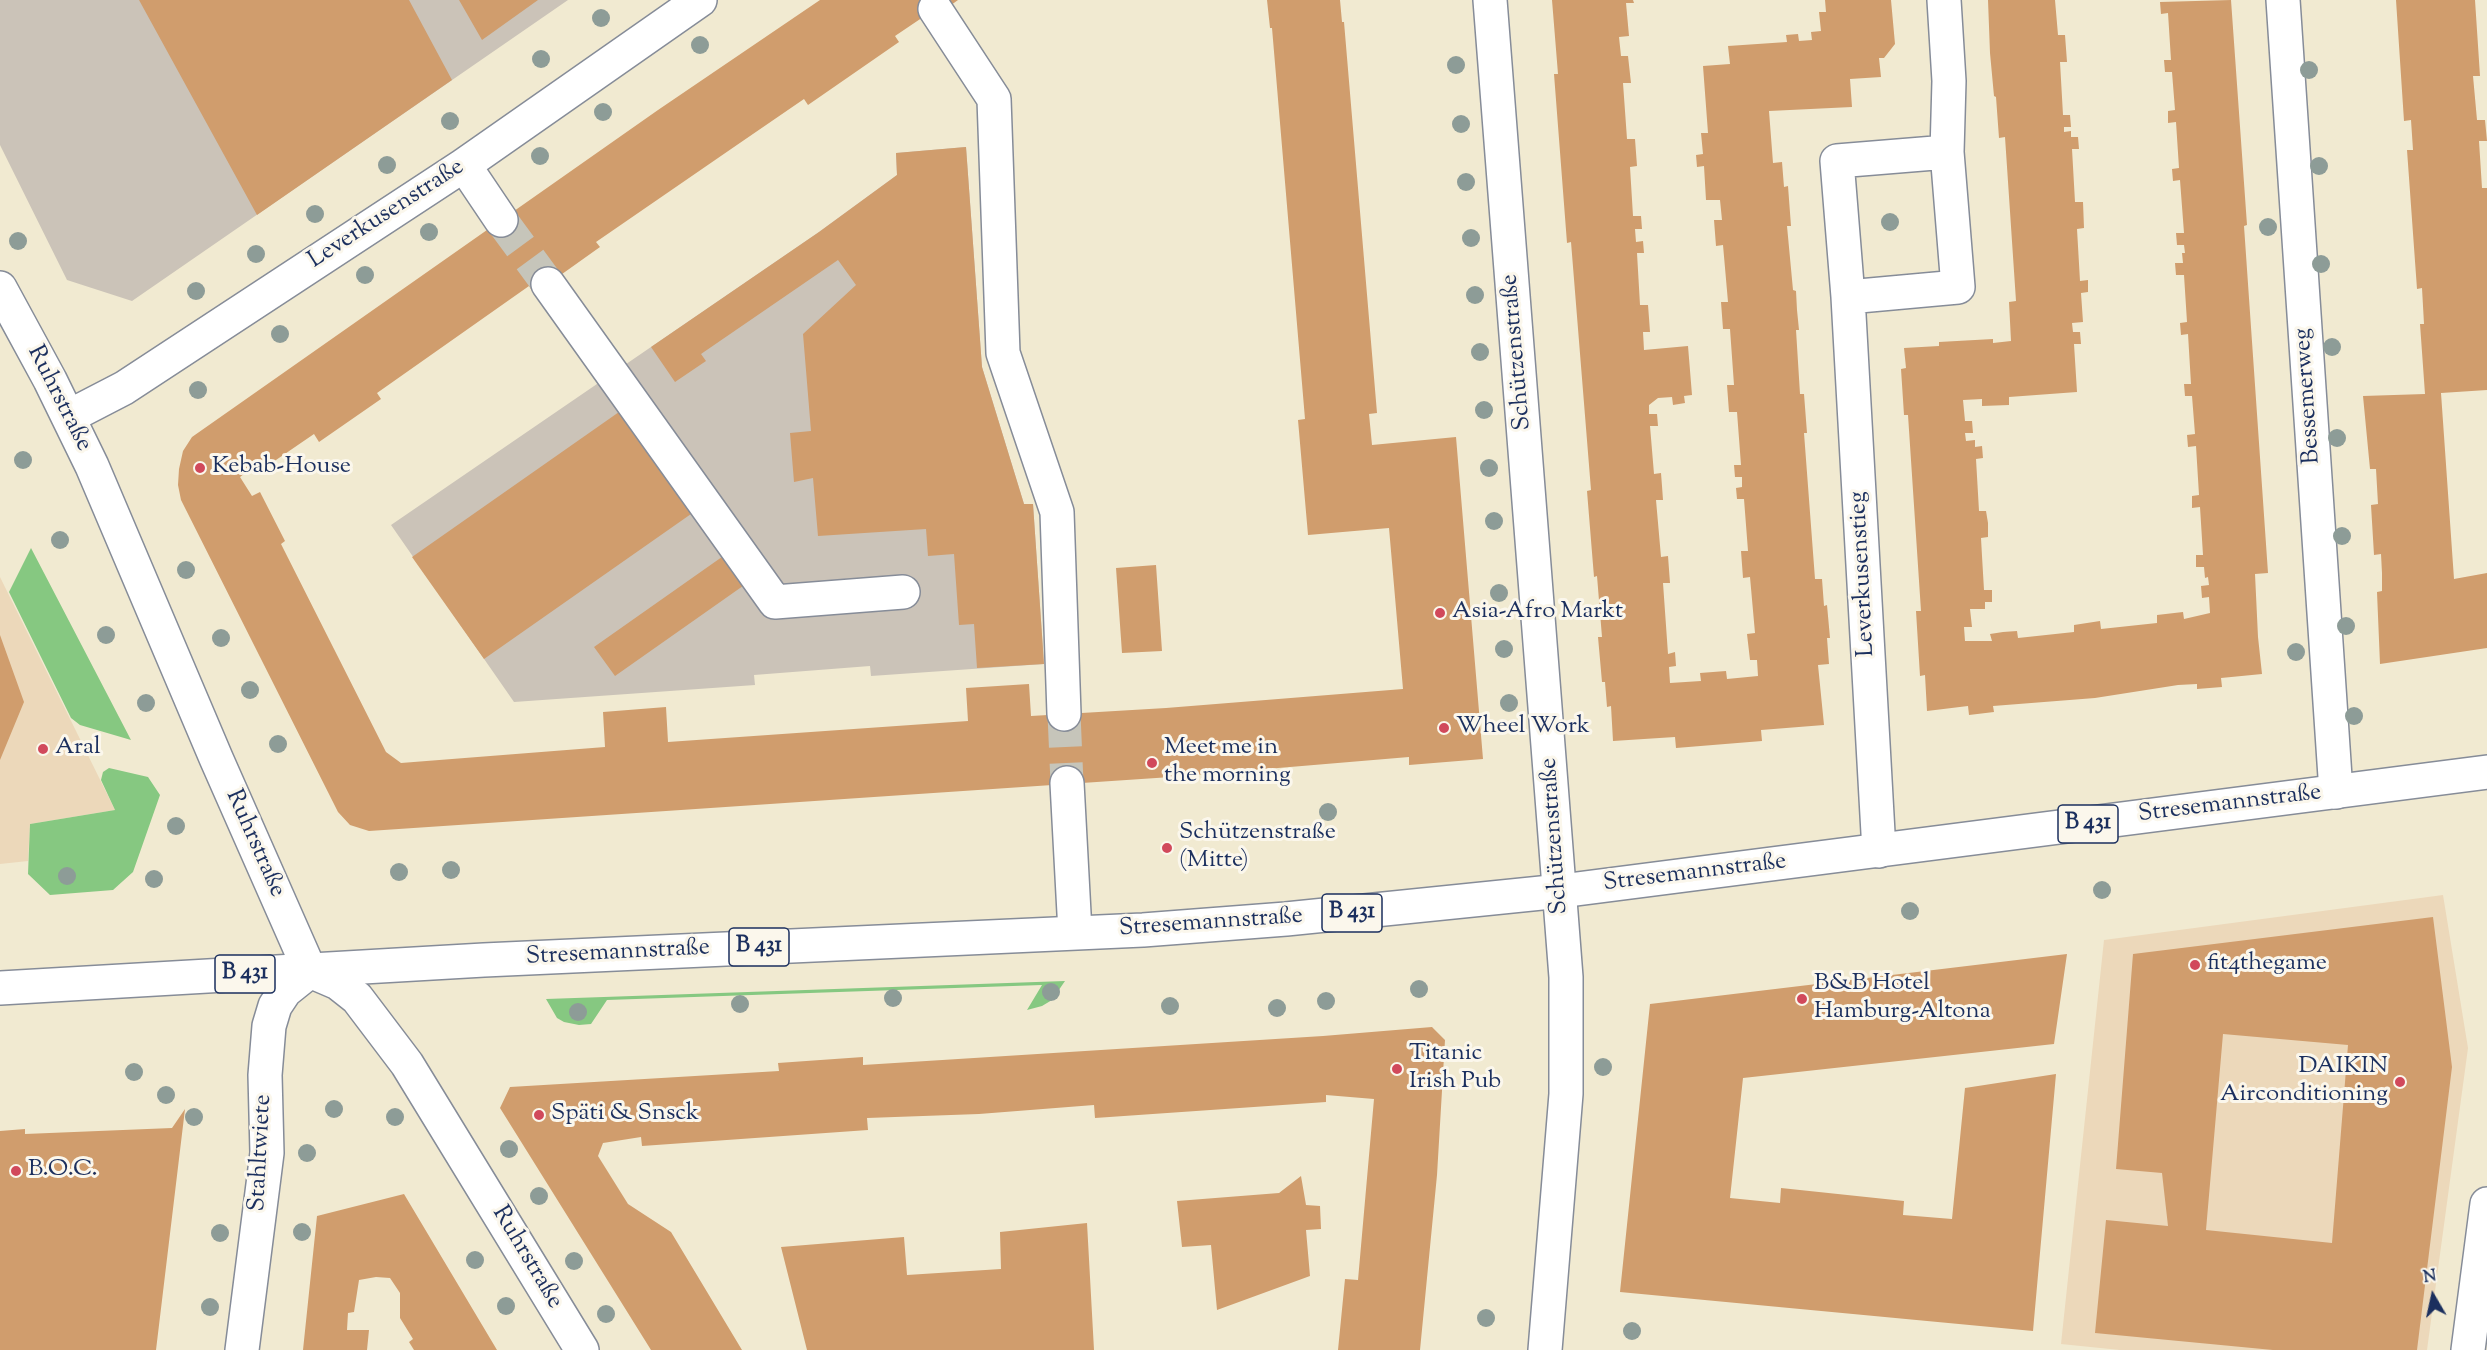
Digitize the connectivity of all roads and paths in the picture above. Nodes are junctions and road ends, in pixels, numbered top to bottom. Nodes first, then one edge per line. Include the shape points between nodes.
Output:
1 (700, 0) edge
2 (1490, 0) edge
3 (1944, 0) edge
4 (2283, 0) edge
5 (935, 9) dead end
6 (1947, 152) junction
7 (464, 165) junction
8 (501, 220) tunnel mouth
9 (548, 284) tunnel mouth
10 (0, 288) edge
11 (1848, 297) junction
12 (68, 417) junction
13 (903, 592) dead end
14 (1064, 714) tunnel mouth
15 (2486, 777) edge
16 (1067, 783) tunnel mouth
17 (2336, 792) junction
18 (1879, 851) junction
19 (1561, 891) junction
20 (1075, 932) junction
21 (310, 971) junction
22 (0, 988) edge
23 (2487, 1204) edge
24 (242, 1350) edge
25 (582, 1350) edge
26 (1545, 1350) edge
27 (2468, 1350) edge

1 - 7 street, Leverkusenstraße
2 - 19 street, Schützenstraße
3 - 6 street via 1949,81
4 - 17 street, Bessemerweg
5 - 14 street via 994,99 1004,353 1057,512
6 - 11 street via 1958,287
6 - 11 street, Leverkusenstieg via 1837,161
7 - 8 street
7 - 12 street, Leverkusenstraße via 124,388
9 - 13 street via 775,602
10 - 12 street, Ruhrstraße
11 - 18 street, Leverkusenstieg
12 - 21 street, Ruhrstraße
15 - 17 street, Stresemannstraße / B 431
16 - 20 street
17 - 18 street, Stresemannstraße / B 431
18 - 19 street, Stresemannstraße / B 431
19 - 20 street, Stresemannstraße / B 431 via 1286,919
19 - 26 street, Schützenstraße via 1566,1094
20 - 21 street, Stresemannstraße / B 431
21 - 22 street, Stresemannstraße / B 431
21 - 24 street, Stahltwiete via 285,991 269,1026 265,1075 267,1153
21 - 25 street, Ruhrstraße via 338,983 357,998 407,1064
23 - 27 street

